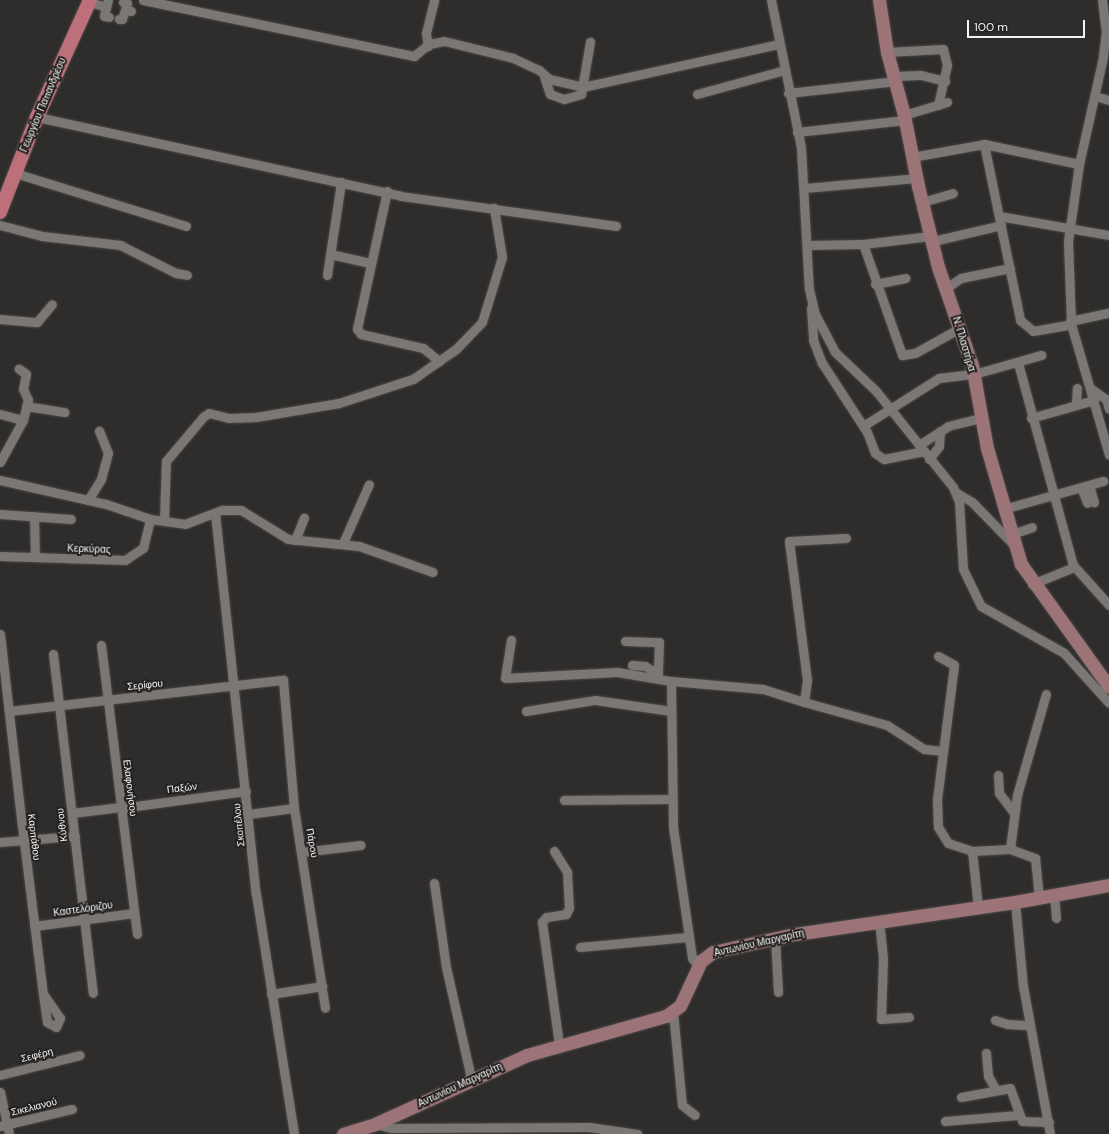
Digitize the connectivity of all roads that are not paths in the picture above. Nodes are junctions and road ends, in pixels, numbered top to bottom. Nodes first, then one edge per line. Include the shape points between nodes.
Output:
1 (143, 0) edge
2 (434, 0) edge
3 (771, 0) edge
4 (879, 0) edge
5 (1102, 0) edge
6 (89, 1) edge
7 (110, 2) edge
8 (126, 7) dead end
9 (590, 42) dead end
10 (779, 44) junction
11 (428, 46) junction
12 (887, 52) junction
13 (784, 70) junction
14 (544, 76) junction
15 (895, 78) junction
16 (945, 81) junction
17 (583, 87) junction
18 (788, 93) junction
19 (697, 94) dead end
20 (1095, 96) junction
21 (1109, 100) edge
22 (37, 117) junction
23 (905, 118) junction
24 (797, 132) junction
25 (984, 144) junction
26 (912, 157) junction
27 (1079, 164) junction
28 (15, 174) junction
29 (916, 178) junction
30 (341, 182) junction
31 (805, 188) junction
32 (387, 191) junction
33 (953, 194) dead end
34 (922, 202) junction
35 (494, 208) junction
36 (0, 212) edge
37 (1000, 220) junction
38 (0, 225) edge
39 (186, 226) dead end
40 (616, 226) dead end
41 (1069, 228) junction
42 (1109, 235) edge
43 (932, 238) junction
44 (863, 244) junction
45 (808, 245) junction
46 (330, 254) junction
47 (370, 263) junction
48 (1010, 268) junction
49 (188, 275) dead end
50 (327, 275) dead end
51 (905, 278) dead end
52 (875, 284) junction
53 (945, 290) junction
54 (52, 304) dead end
55 (812, 305) junction
56 (1109, 313) edge
57 (0, 319) edge
58 (1070, 323) junction
59 (960, 328) junction
60 (1041, 355) dead end
61 (439, 361) junction
62 (1018, 363) junction
63 (19, 369) dead end
64 (974, 374) junction
65 (1076, 388) dead end
66 (1102, 398) edge
67 (1076, 405) junction
68 (26, 406) junction
69 (890, 408) junction
70 (1109, 410) edge
71 (64, 412) dead end
72 (0, 414) edge
73 (981, 418) junction
74 (1031, 418) junction
75 (22, 420) junction
76 (863, 426) junction
77 (99, 431) dead end
78 (940, 431) junction
79 (924, 452) junction
80 (1109, 455) edge
81 (0, 462) edge
82 (0, 480) edge
83 (1103, 481) dead end
84 (370, 484) dead end
85 (1085, 486) junction
86 (957, 494) junction
87 (1053, 494) junction
88 (88, 500) junction
89 (1090, 502) dead end
90 (1007, 508) junction
91 (215, 513) junction
92 (0, 514) edge
93 (34, 516) junction
94 (304, 518) dead end
95 (70, 519) dead end
96 (150, 519) junction
97 (164, 520) junction
98 (1032, 527) dead end
99 (846, 538) dead end
100 (295, 540) junction
101 (1014, 540) junction
102 (343, 543) junction
103 (0, 556) edge
104 (35, 557) junction
105 (1074, 567) junction
106 (433, 572) dead end
107 (1032, 584) junction
108 (1109, 605) edge
109 (0, 634) edge
110 (511, 640) dead end
111 (625, 641) dead end
112 (101, 645) dead end
113 (53, 654) dead end
114 (938, 656) dead end
115 (632, 665) dead end
116 (658, 676) junction
117 (283, 680) joint
118 (671, 681) junction
119 (1106, 684) edge
120 (235, 686) junction
121 (1046, 694) dead end
122 (1109, 699) edge
123 (108, 700) junction
124 (804, 702) junction
125 (1109, 703) edge
126 (59, 706) junction
127 (9, 711) junction
128 (526, 711) dead end
129 (671, 711) junction
130 (942, 751) junction
131 (998, 775) dead end
132 (246, 791) junction
133 (671, 799) junction
134 (564, 800) dead end
135 (121, 808) junction
136 (294, 808) junction
137 (72, 813) junction
138 (1014, 813) junction
139 (249, 814) junction
140 (75, 836) junction
141 (24, 841) junction
142 (0, 842) edge
143 (361, 844) dead end
144 (1010, 849) junction
145 (554, 851) dead end
146 (972, 851) junction
147 (302, 852) junction
148 (434, 883) dead end
149 (1109, 885) edge
150 (1054, 895) junction
151 (1039, 898) junction
152 (1015, 902) junction
153 (978, 907) junction
154 (134, 913) junction
155 (1056, 918) dead end
156 (85, 919) junction
157 (879, 920) junction
158 (34, 926) junction
159 (136, 934) dead end
160 (688, 936) junction
161 (775, 938) junction
162 (580, 947) dead end
163 (698, 966) junction
164 (322, 986) junction
165 (778, 992) dead end
166 (93, 993) dead end
167 (43, 994) dead end
168 (271, 994) junction
169 (325, 1008) dead end
170 (673, 1012) junction
171 (909, 1017) dead end
172 (995, 1020) dead end
173 (1030, 1025) junction
174 (559, 1044) junction
175 (986, 1053) dead end
176 (80, 1055) dead end
177 (0, 1075) edge
178 (471, 1078) junction
179 (994, 1088) junction
180 (0, 1092) edge
181 (960, 1097) dead end
182 (72, 1109) dead end
183 (695, 1115) dead end
184 (1018, 1116) junction
185 (945, 1121) dead end
186 (1049, 1122) junction
187 (375, 1124) junction
188 (5, 1128) edge
189 (507, 1130) edge
190 (408, 1131) edge
191 (294, 1134) edge
192 (344, 1134) edge
193 (637, 1134) edge
194 (1050, 1134) edge

1 - 11 street via 395,53 419,55
2 - 11 street via 426,34
3 - 10 street
4 - 12 street, Ν. Πλαστήρα
5 - 20 street via 1106,32
6 - 7 street
6 - 22 main road, Γεωργίου Παπανδρέου
7 - 8 street via 104,16 122,19
9 - 17 street
10 - 13 street
10 - 17 street
11 - 14 street via 444,41 513,58 539,70
12 - 15 street, Ν. Πλαστήρα
12 - 16 street via 943,49
13 - 18 street
13 - 19 street
14 - 17 street
14 - 17 street via 550,94 556,97 574,97 581,94
15 - 16 street via 921,75
15 - 18 street
15 - 23 street, Ν. Πλαστήρα
16 - 23 street via 942,103
18 - 24 street
20 - 21 street
20 - 27 street
22 - 28 main road, Γεωργίου Παπανδρέου
22 - 30 street
23 - 24 street
23 - 26 street, Ν. Πλαστήρα
24 - 31 street
25 - 26 street
25 - 27 street
25 - 37 street
26 - 29 street, Ν. Πλαστήρα
27 - 41 street
28 - 36 main road, Γεωργίου Παπανδρέου
28 - 39 street
29 - 31 street
29 - 34 street, Ν. Πλαστήρα
30 - 32 street
30 - 46 street
31 - 45 street
32 - 35 street
32 - 47 street
33 - 34 street
34 - 43 street, Ν. Πλαστήρα
35 - 40 street
35 - 61 street via 502,257 482,322
37 - 41 street
37 - 43 street
37 - 48 street
38 - 49 street via 42,236 120,245 176,273
41 - 42 street
41 - 58 street
43 - 44 street
43 - 53 street, Ν. Πλαστήρα
44 - 45 street
44 - 52 street
45 - 55 street
46 - 47 street
46 - 50 street
47 - 61 street via 357,329 361,334 424,348
48 - 53 street via 961,278
48 - 58 street via 1020,320 1027,329
51 - 52 street
52 - 59 street via 897,349 904,357
53 - 59 street, Ν. Πλαστήρα
54 - 57 street via 37,322
55 - 69 street via 835,352
55 - 76 street via 811,327 822,363
56 - 58 street
58 - 66 street via 1090,388
59 - 64 street, Ν. Πλαστήρα
60 - 62 street
61 - 97 street via 413,379 302,412 229,418 209,413 166,461
62 - 64 street
62 - 74 street
63 - 68 street via 26,374 23,389
64 - 69 street via 935,380
64 - 73 street, Ν. Πλαστήρα
65 - 67 street
66 - 67 street
66 - 70 street
66 - 80 street
67 - 74 street
68 - 71 street
68 - 75 street
69 - 76 street
69 - 79 street
72 - 75 street
73 - 78 street via 958,422
73 - 90 street, Ν. Πλαστήρα
74 - 87 street
75 - 81 street
76 - 79 street via 879,457
77 - 88 street via 108,453 101,479
78 - 79 street
78 - 79 street via 940,446
79 - 86 street
82 - 88 street
83 - 85 street
84 - 102 street
85 - 87 street
85 - 89 street
86 - 101 street via 972,502
86 - 125 street via 963,569 981,606 1064,653
87 - 90 street
87 - 105 street
88 - 96 street
90 - 101 street, Ν. Πλαστήρα
91 - 97 street via 185,524
91 - 100 street via 241,510
91 - 120 street, Σκοπέλου
92 - 93 street
93 - 95 street
93 - 104 street
94 - 100 street
96 - 97 street
96 - 104 street, Κερκύρας via 145,544 129,559
98 - 101 street
99 - 124 street via 789,541 807,680
100 - 102 street
101 - 107 street, Ν. Πλαστήρα
102 - 106 street
103 - 104 street, Κερκύρας
105 - 107 street
105 - 108 street
107 - 119 street, Ν. Πλαστήρα
109 - 127 street, Καρπάθου
110 - 116 street via 505,678 594,670
111 - 116 street via 659,642
112 - 123 street, Ελαφονήσου
113 - 126 street, Κύθνου
114 - 130 street via 954,665
115 - 116 street via 645,666
116 - 118 street
117 - 120 street, Σερίφου
117 - 136 street, Πάρου
118 - 124 street via 756,688
118 - 129 street
119 - 122 street
120 - 123 street, Σερίφου
120 - 132 street, Σκοπέλου
121 - 138 street
123 - 126 street, Σερίφου
123 - 135 street, Ελαφονήσου
124 - 130 street via 887,725 924,749
126 - 127 street, Σερίφου
126 - 137 street, Κύθνου
127 - 141 street, Καρπάθου
128 - 129 street via 595,700
129 - 133 street
130 - 146 street via 938,827 948,843
131 - 138 street via 999,793
132 - 135 street, Παξών
132 - 139 street, Σκοπέλου
133 - 134 street
133 - 160 street
135 - 137 street, Παξών
135 - 154 street, Ελαφονήσου
136 - 139 street
136 - 147 street, Πάρου
137 - 140 street, Κύθνου
138 - 144 street
139 - 168 street, Σκοπέλου
140 - 141 street
140 - 156 street, Κύθνου
141 - 142 street
141 - 158 street, Καρπάθου
143 - 147 street
144 - 146 street
144 - 151 street via 1037,861
145 - 174 street via 567,872 569,908 566,914 546,917 542,922
146 - 153 street
147 - 164 street, Πάρου
148 - 178 street via 446,967
149 - 150 street, Αντωνίου Μαργαρίτη
150 - 151 street, Αντωνίου Μαργαρίτη
150 - 155 street
151 - 152 street, Αντωνίου Μαργαρίτη
152 - 153 street, Αντωνίου Μαργαρίτη
152 - 173 street
153 - 157 street, Αντωνίου Μαργαρίτη
154 - 156 street, Καστελόριζου
154 - 159 street, Ελαφονήσου
156 - 158 street, Καστελόριζου
156 - 166 street, Κύθνου
157 - 161 street, Αντωνίου Μαργαρίτη
157 - 171 street via 881,1019
158 - 167 street, Καρπάθου
160 - 162 street
160 - 163 street via 692,958
161 - 163 street, Αντωνίου Μαργαρίτη via 713,952
161 - 165 street
163 - 170 street, Αντωνίου Μαργαρίτη via 683,1001
164 - 168 street
164 - 169 street, Πάρου
168 - 191 street, Σκοπέλου
170 - 174 street, Αντωνίου Μαργαρίτη
170 - 183 street via 682,1105
172 - 173 street via 1007,1024
173 - 186 street
174 - 178 street, Αντωνίου Μαργαρίτη
175 - 179 street via 988,1076
176 - 177 street, Σεφέρη
178 - 187 street, Αντωνίου Μαργαρίτη
179 - 181 street
179 - 184 street via 1013,1090
180 - 188 street
182 - 188 street, Σικελιανού
184 - 185 street
184 - 186 street via 1032,1123
186 - 194 street
187 - 190 street
187 - 192 street, Αντωνίου Μαργαρίτη
189 - 190 street
189 - 193 street via 589,1127

